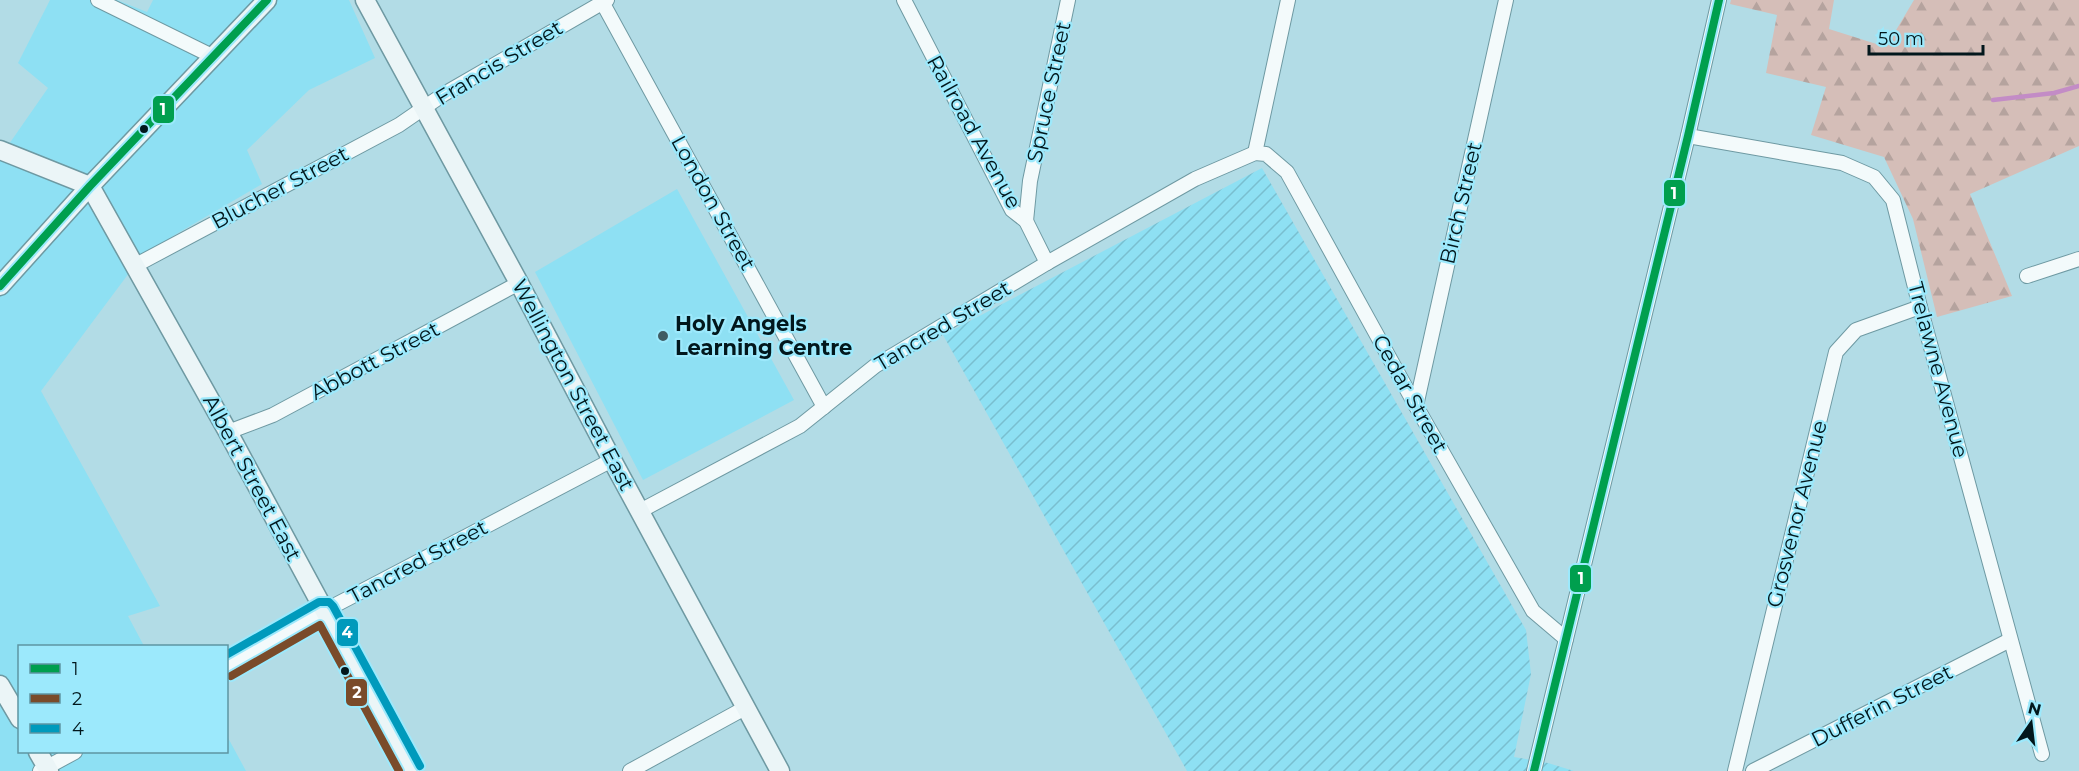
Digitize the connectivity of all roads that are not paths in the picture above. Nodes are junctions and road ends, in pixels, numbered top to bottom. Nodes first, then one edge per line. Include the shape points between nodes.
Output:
1 (98, 0) edge
2 (267, 0) edge
3 (365, 0) edge
4 (904, 0) edge
5 (1068, 0) edge
6 (1288, 0) edge
7 (1506, 0) edge
8 (1719, 0) edge
9 (604, 1) edge
10 (212, 56) junction
11 (423, 108) junction
12 (1688, 136) junction
13 (0, 150) edge
14 (1255, 153) junction
15 (90, 186) junction
16 (1026, 221) junction
17 (2079, 260) edge
18 (1047, 263) junction
19 (136, 265) junction
20 (2026, 276) dead end
21 (519, 283) junction
22 (0, 286) edge
23 (1920, 307) junction
24 (824, 406) junction
25 (1416, 406) junction
26 (228, 432) junction
27 (612, 460) junction
28 (640, 511) junction
29 (324, 611) junction
30 (1566, 639) junction
31 (2010, 640) junction
32 (228, 666) edge
33 (0, 685) edge
34 (745, 708) junction
35 (18, 716) edge
36 (73, 753) edge
37 (2042, 754) dead end
38 (43, 765) edge
39 (411, 771) edge
40 (630, 771) edge
41 (780, 771) edge
42 (1534, 771) edge
43 (1735, 771) edge
44 (1753, 771) edge

1 - 10 street
2 - 10 main road
3 - 11 main road, Wellington Street East
4 - 16 street, Railroad Avenue via 1012,210
5 - 16 street, Spruce Street via 1030,182
6 - 14 street
7 - 25 street, Birch Street
8 - 12 street
9 - 11 street, Francis Street
9 - 24 street, London Street
10 - 15 main road
11 - 19 street, Blucher Street via 399,125
11 - 21 main road, Wellington Street East
12 - 23 street, Trelawne Avenue via 1842,163 1874,177 1893,200
12 - 30 street
13 - 15 main road
14 - 18 street, Tancred Street via 1195,178
14 - 25 street, Cedar Street via 1266,154 1287,172
15 - 19 main road, Albert Street East
15 - 22 main road
16 - 18 street, Railroad Avenue
17 - 20 street
18 - 24 street, Tancred Street via 875,366
19 - 26 main road, Albert Street East
21 - 26 street, Abbott Street via 273,415
21 - 27 main road, Wellington Street East
23 - 31 street, Trelawne Avenue
23 - 43 street, Grosvenor Avenue via 1856,330 1836,352
24 - 28 street, Tancred Street via 800,426
25 - 30 street, Cedar Street via 1533,611
26 - 29 main road, Albert Street East
27 - 28 main road, Wellington Street East
27 - 29 street, Tancred Street
28 - 34 main road, Wellington Street East
29 - 32 street, Tancred Street
29 - 39 main road, Albert Street East
30 - 42 street
31 - 37 street, Trelawne Avenue
31 - 44 street, Dufferin Street
33 - 35 main road
34 - 40 street
34 - 41 main road, Wellington Street East
36 - 38 street

